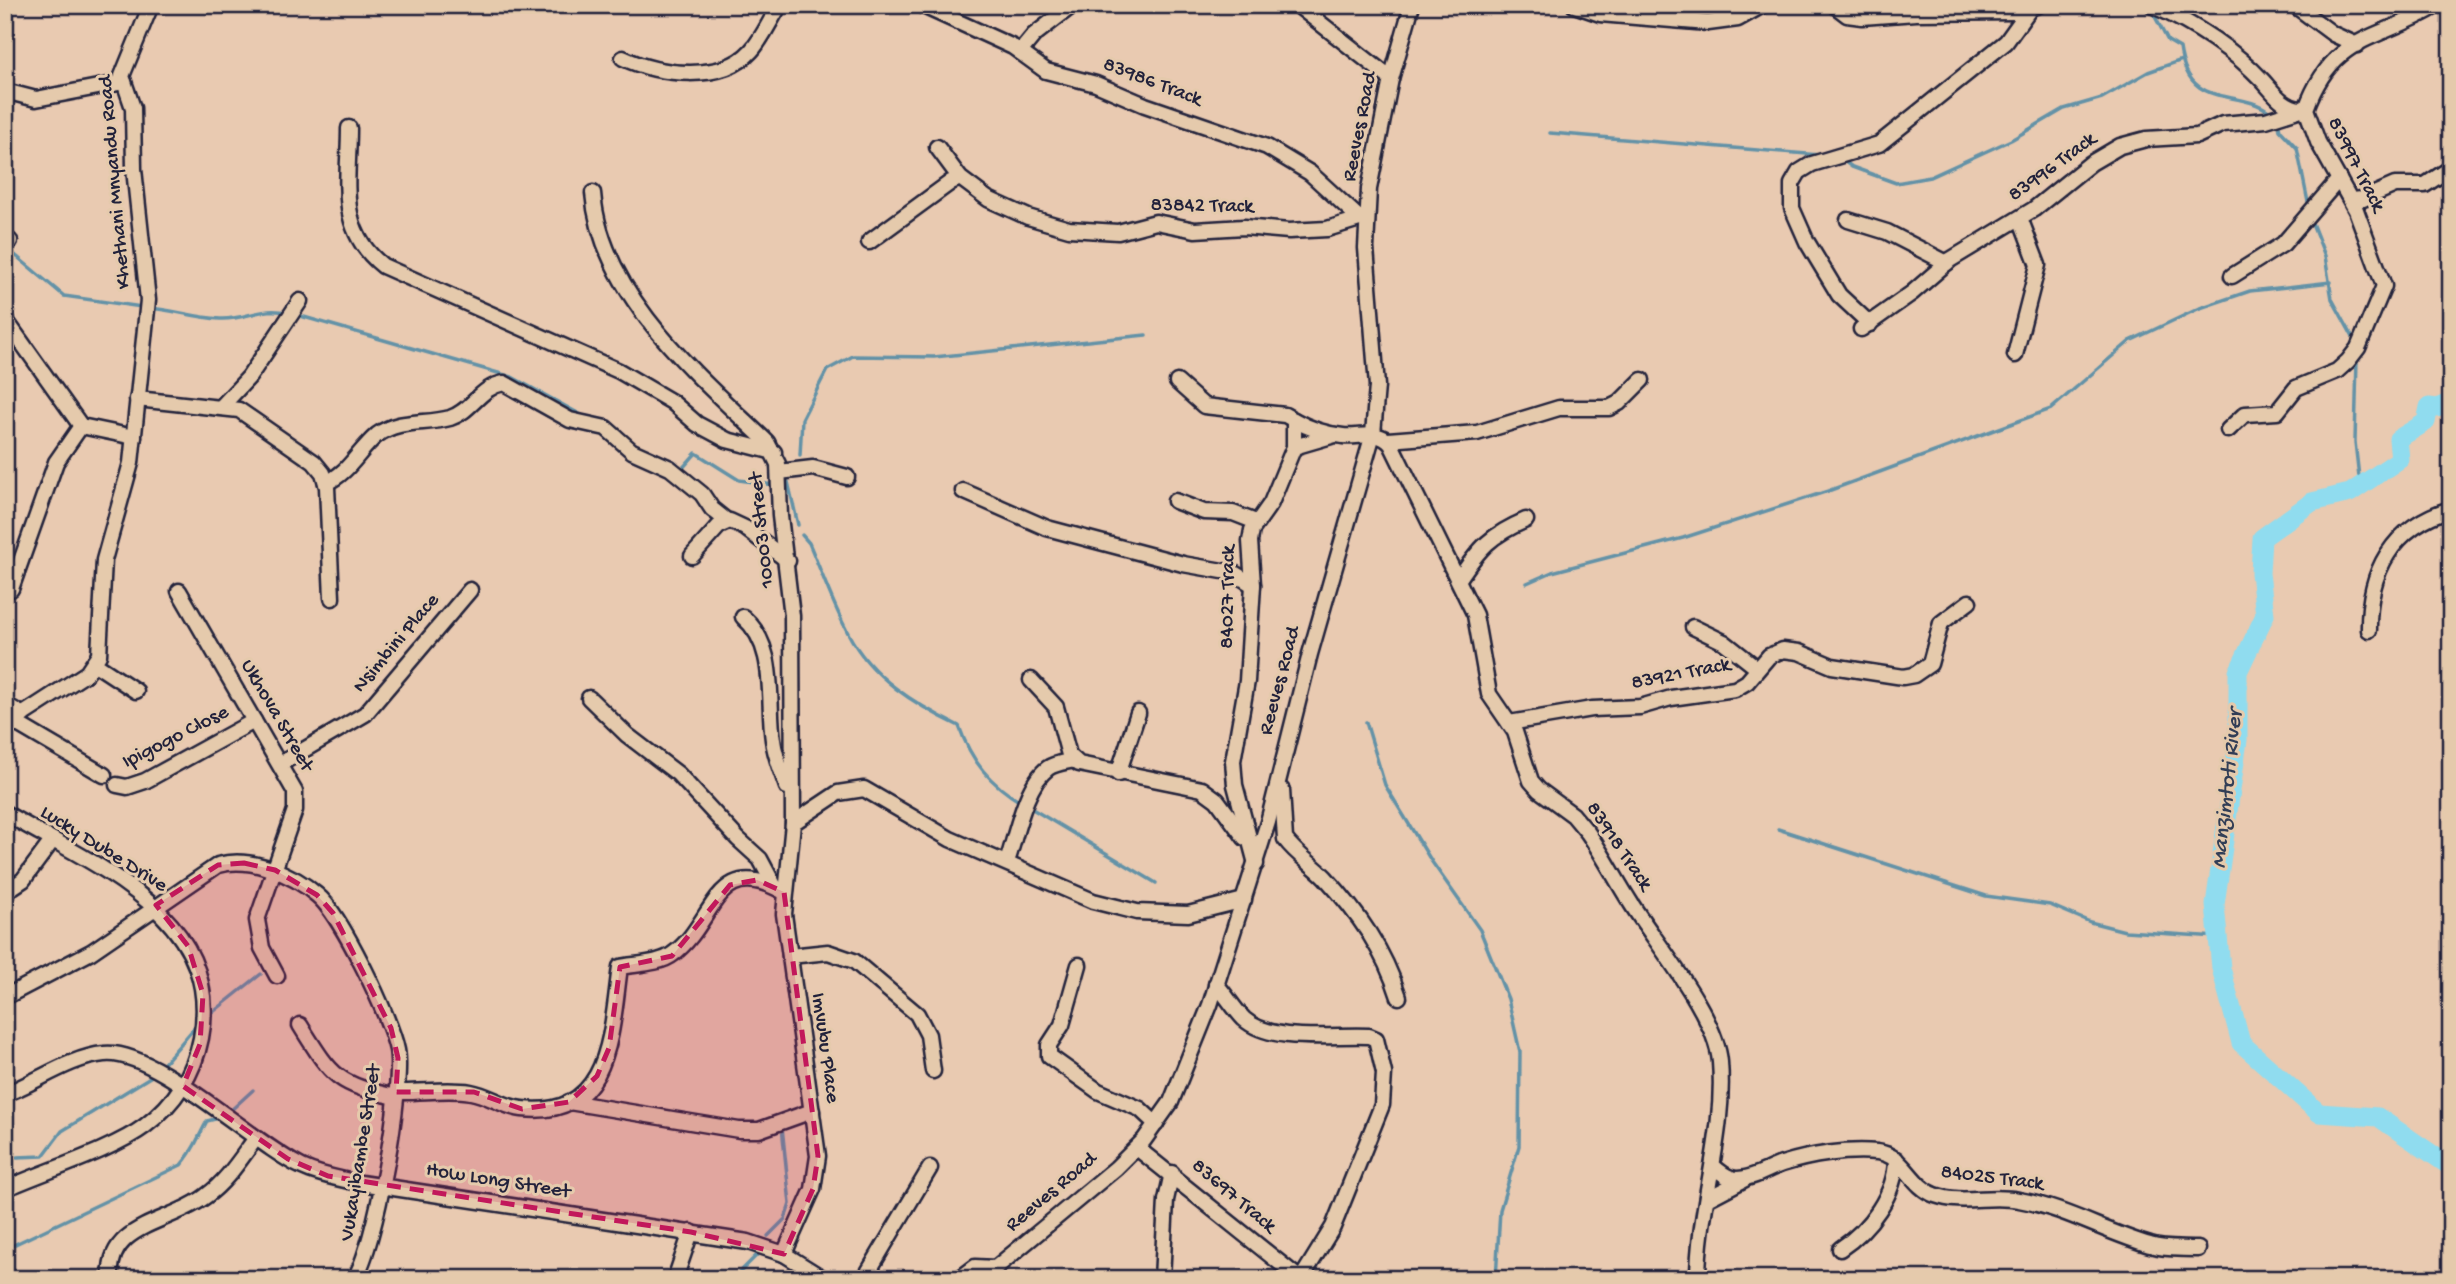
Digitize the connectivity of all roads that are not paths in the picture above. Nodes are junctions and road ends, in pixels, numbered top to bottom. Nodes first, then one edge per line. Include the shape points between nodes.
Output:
1 (151, 5) edge
2 (780, 5) edge
3 (921, 5) edge
4 (1412, 5) edge
5 (1574, 5) edge
6 (1763, 5) edge
7 (1833, 5) edge
8 (2152, 5) edge
9 (2294, 5) edge
10 (2438, 5) edge
11 (1068, 7) edge
12 (2034, 7) edge
13 (1301, 8) dead end
14 (2357, 44) junction
15 (1020, 52) junction
16 (624, 58) dead end
17 (1391, 79) junction
18 (124, 82) junction
19 (5, 90) edge
20 (2302, 109) junction
21 (349, 128) dead end
22 (937, 146) dead end
23 (2451, 168) edge
24 (960, 178) junction
25 (2339, 179) junction
26 (593, 193) dead end
27 (2351, 200) junction
28 (1363, 218) junction
29 (2020, 218) junction
30 (1848, 219) dead end
31 (869, 242) dead end
32 (1947, 263) junction
33 (2232, 276) dead end
34 (300, 301) dead end
35 (5, 319) edge
36 (2015, 355) dead end
37 (1642, 380) dead end
38 (1177, 382) dead end
39 (137, 399) junction
40 (221, 407) junction
41 (1294, 420) junction
42 (81, 426) junction
43 (2228, 430) dead end
44 (1373, 434) junction
45 (1336, 435) junction
46 (134, 437) junction
47 (1388, 440) junction
48 (1294, 447) junction
49 (774, 452) junction
50 (779, 472) junction
51 (847, 477) dead end
52 (326, 483) junction
53 (963, 491) dead end
54 (1175, 501) dead end
55 (2451, 509) edge
56 (1526, 520) dead end
57 (727, 521) junction
58 (1256, 522) junction
59 (692, 556) dead end
60 (788, 561) junction
61 (1459, 579) junction
62 (1253, 585) junction
63 (11, 589) dead end
64 (470, 590) dead end
65 (179, 591) dead end
66 (332, 598) dead end
67 (1969, 602) dead end
68 (743, 617) dead end
69 (1693, 627) dead end
70 (2369, 630) dead end
71 (95, 664) junction
72 (1757, 668) junction
73 (1031, 680) dead end
74 (135, 691) dead end
75 (589, 698) dead end
76 (5, 704) edge
77 (1138, 713) dead end
78 (14, 721) edge
79 (254, 721) junction
80 (1509, 723) junction
81 (1074, 760) junction
82 (280, 764) junction
83 (1118, 774) junction
84 (104, 775) dead end
85 (1280, 775) junction
86 (117, 785) dead end
87 (791, 798) junction
88 (5, 813) edge
89 (793, 824) junction
90 (52, 841) junction
91 (790, 843) joint
92 (1249, 844) junction
93 (1007, 862) junction
94 (1256, 864) junction
95 (275, 870) junction
96 (779, 889) junction
97 (5, 892) edge
98 (1244, 900) junction
99 (156, 905) junction
100 (790, 956) junction
101 (1079, 965) dead end
102 (277, 976) dead end
103 (1216, 984) junction
104 (10, 996) edge
105 (1399, 997) dead end
106 (300, 1025) dead end
107 (933, 1071) dead end
108 (183, 1086) junction
109 (5, 1094) edge
110 (396, 1095) junction
111 (569, 1102) junction
112 (811, 1111) junction
113 (1156, 1124) junction
114 (256, 1138) junction
115 (1138, 1148) junction
116 (1896, 1158) junction
117 (1714, 1167) junction
118 (930, 1168) dead end
119 (1172, 1173) junction
120 (1746, 1178) junction
121 (382, 1185) junction
122 (5, 1189) edge
123 (1707, 1199) junction
124 (691, 1232) junction
125 (1840, 1249) dead end
126 (2198, 1249) dead end
127 (784, 1254) junction
128 (995, 1268) junction
129 (819, 1278) edge
130 (111, 1279) edge
131 (354, 1279) edge
132 (675, 1279) edge
133 (864, 1279) edge
134 (959, 1279) edge
135 (982, 1279) edge
136 (1163, 1279) edge
137 (1301, 1279) edge
138 (1698, 1279) edge

1 - 18 street, Khethani Mnyandu Road via 124,68
2 - 16 street via 754,48 727,67 666,71
3 - 15 street, 83986 Track
4 - 17 street, Reeves Road
5 - 6 street via 1600,14 1709,23 1738,19
7 - 12 street via 1843,13 1863,17 1982,15
8 - 20 street via 2225,47 2282,101
9 - 14 street via 2333,34
10 - 14 street, 83997 Track
11 - 15 street
12 - 32 street, 83996 Track via 2006,42 1879,144 1812,164 1792,184 1792,208 1807,242 1839,295 1865,326
13 - 17 street
14 - 20 street, 83997 Track via 2324,70
15 - 28 street, 83986 Track via 1046,71 1096,84 1267,147 1310,173
17 - 28 street, Reeves Road
18 - 19 street via 36,99
18 - 39 street, Khethani Mnyandu Road via 133,108 134,169 148,300
20 - 25 street, 83997 Track
20 - 29 street, 83996 Track via 2266,120 2223,124 2197,136 2127,143 2091,163
21 - 49 street via 349,211 354,234 369,255 457,300 619,371 727,440
22 - 24 street, 83842 Track
23 - 27 street via 2425,185 2395,185
24 - 28 street, 83842 Track via 988,199 1028,217 1097,233 1156,222 1195,230 1310,230
24 - 31 street
25 - 27 street, 83997 Track
25 - 33 street via 2283,244
26 - 49 street, 10003 Street via 601,237 647,319
27 - 43 street, 83997 Track via 2384,286 2358,348 2337,372 2296,388 2277,412 2245,414
28 - 44 street, Reeves Road via 1377,373
29 - 32 street, 83996 Track
29 - 36 street via 2038,265
30 - 32 street via 1887,232
34 - 40 street via 249,377
35 - 42 street
37 - 47 street via 1613,407 1559,408 1477,433
38 - 41 street via 1203,406 1285,415
39 - 40 street
39 - 46 street, Khethani Mnyandu Road
40 - 52 street via 246,415 314,462
41 - 45 street
41 - 48 street, 84027 Track
42 - 46 street
42 - 63 street via 56,462
44 - 45 street
44 - 47 street
44 - 85 street, Reeves Road
45 - 48 street
46 - 71 street, Khethani Mnyandu Road via 125,492 104,560 100,648
47 - 61 street, 83918 Track
48 - 58 street, 84027 Track via 1271,503
49 - 50 street, 10003 Street
50 - 51 street via 813,468
50 - 60 street, 10003 Street
52 - 57 street via 348,469 379,434 404,424 455,416 483,391 504,383 570,419 606,428 632,450 670,468
52 - 66 street
53 - 62 street via 1048,528 1234,573
54 - 58 street
55 - 70 street via 2426,520 2390,548 2372,584
56 - 61 street via 1498,531
57 - 59 street
57 - 60 street via 745,528
58 - 62 street, 84027 Track via 1251,541
60 - 87 street, 10003 Street via 793,628
61 - 80 street, 83918 Track via 1477,621 1489,694
62 - 92 street, 84027 Track via 1247,681 1233,761
64 - 82 street, Nsimbini Place via 365,714
65 - 79 street, Ukhova Street
67 - 72 street, 83921 Track via 1944,620 1937,630 1930,664 1911,676 1832,666 1789,650 1773,654
68 - 87 street via 756,630 764,651 773,742
69 - 72 street via 1724,642
71 - 74 street
71 - 78 street
72 - 80 street, 83921 Track via 1735,689 1640,707 1592,709
73 - 81 street via 1056,707
75 - 96 street via 678,774 760,859
76 - 78 street
77 - 83 street
78 - 84 street
79 - 82 street, Ukhova Street
79 - 86 street, Ipigogo Close via 145,781 125,788
80 - 117 street, 83918 Track via 1531,781 1588,832 1712,1032 1720,1065
81 - 83 street
81 - 93 street via 1052,766 1041,775 1024,804
82 - 95 street, Ukhova Street via 296,805
83 - 92 street via 1187,785 1210,794
85 - 94 street, Reeves Road
85 - 105 street via 1285,839 1368,928
87 - 89 street, 10003 Street
88 - 90 street, Lucky Dube Drive
89 - 91 street, 10003 Street
89 - 93 street via 843,791 863,789 919,823
90 - 97 street via 23,880
90 - 99 street, Lucky Dube Drive
91 - 96 street, Imvubu Place
92 - 94 street, 84027 Track
93 - 98 street via 1093,901 1137,912 1188,914
94 - 98 street, Reeves Road
95 - 99 street, Vukayibambe Street via 226,863
95 - 102 street, Ukhova Street via 257,920 262,948
95 - 110 street, Vukayibambe Street via 317,895 333,913 391,1028 398,1058
96 - 100 street, Imvubu Place
96 - 111 street via 757,880 730,885 672,956 620,967 606,1059 597,1076
98 - 103 street, Reeves Road
99 - 104 street, Vukayibambe Street via 91,952
99 - 108 street, Lucky Dube Drive via 188,946 203,993 200,1044
100 - 107 street via 828,952 854,961 918,1014
100 - 112 street, Imvubu Place
101 - 113 street via 1049,1056 1098,1091 1140,1108
103 - 113 street, Reeves Road via 1189,1061
103 - 137 street via 1245,1019 1260,1028 1297,1036 1369,1037 1379,1045 1384,1073 1382,1105 1333,1227
106 - 110 street via 336,1076 360,1089
108 - 109 street, How Long Street via 128,1057 106,1053
108 - 114 street, How Long Street
108 - 122 street, Lucky Dube Drive via 143,1128
110 - 111 street via 474,1092 522,1109 547,1109
110 - 121 street, Vukayibambe Street
111 - 112 street via 739,1130 759,1130
112 - 127 street, Imvubu Place via 817,1172
113 - 115 street, Reeves Road
114 - 121 street, How Long Street via 317,1173
114 - 130 street via 204,1199 121,1239 111,1261
115 - 119 street, 83697 Track
115 - 128 street, Reeves Road
116 - 120 street via 1873,1151 1836,1154 1785,1163
116 - 125 street via 1896,1178 1876,1212 1861,1233
116 - 126 street, 84025 Track via 1923,1189 1939,1196 2020,1200 2072,1214 2151,1246
117 - 120 street via 1731,1178
117 - 123 street, 83918 Track
118 - 133 street
119 - 136 street via 1167,1188
119 - 137 street, 83697 Track
120 - 123 street
121 - 124 street, How Long Street
121 - 131 street, Vukayibambe Street via 369,1250
123 - 138 street, 83918 Track
124 - 127 street, How Long Street via 759,1244
124 - 132 street
127 - 129 street, How Long Street
128 - 134 street via 975,1267
128 - 135 street, Reeves Road

